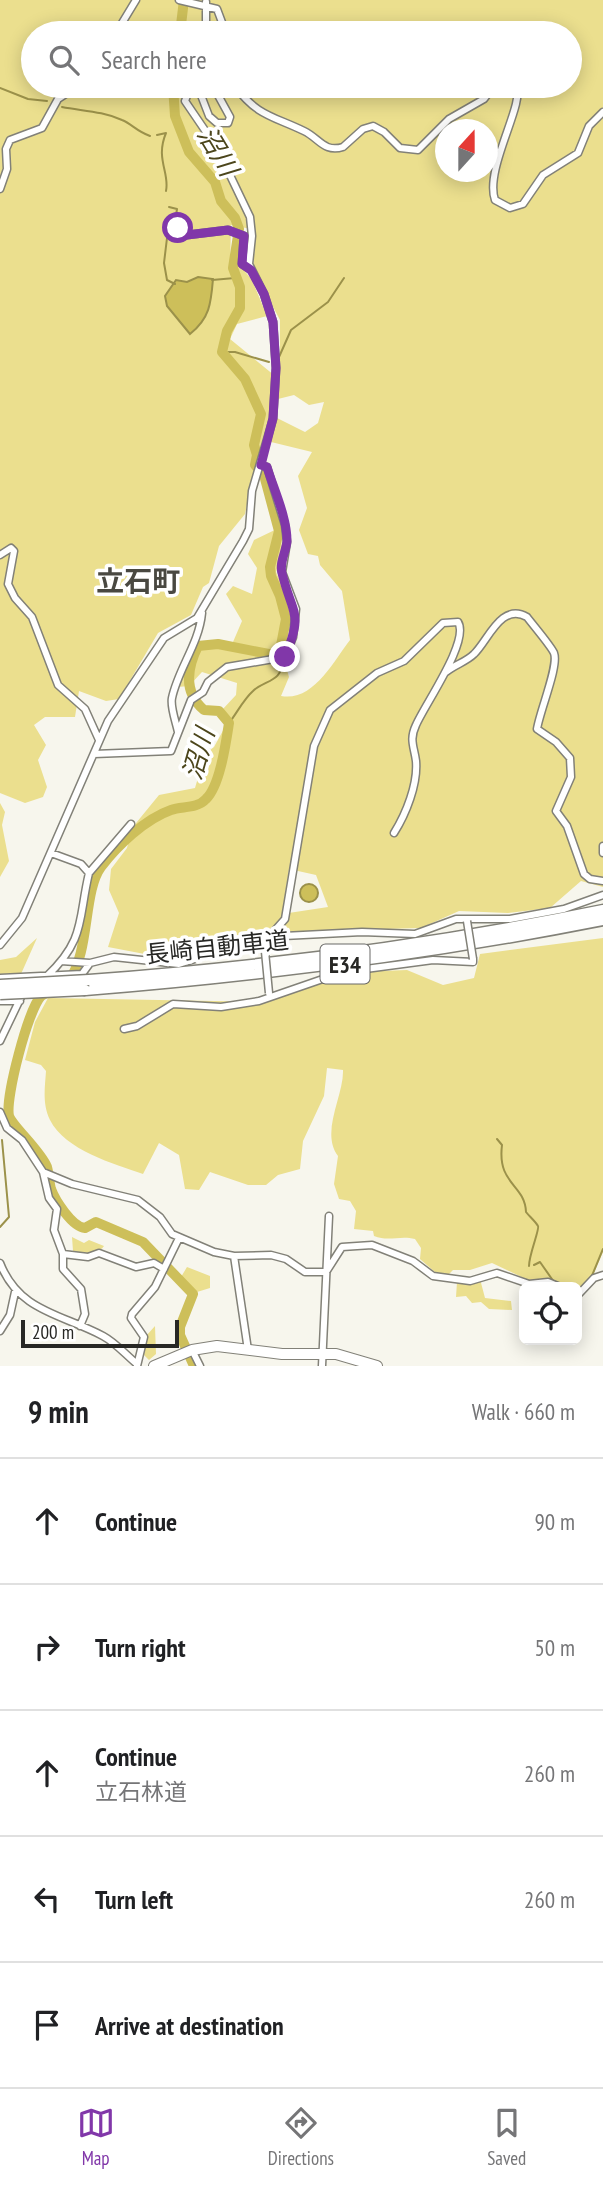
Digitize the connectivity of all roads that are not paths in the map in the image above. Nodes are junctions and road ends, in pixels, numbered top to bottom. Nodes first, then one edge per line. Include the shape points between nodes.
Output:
1 (135, 0) edge
2 (179, 0) edge
3 (206, 2) edge
4 (123, 21) edge
5 (206, 21) edge
6 (224, 21) edge
7 (60, 98) edge
8 (186, 98) edge
9 (202, 98) edge
10 (220, 98) edge
11 (247, 98) edge
12 (485, 98) edge
13 (519, 98) edge
14 (603, 112) edge
15 (0, 189) edge
16 (178, 228) dead end
17 (251, 270) junction
18 (261, 465) junction
19 (0, 555) edge
20 (202, 611) junction
21 (446, 672) junction
22 (178, 733) junction
23 (99, 740) junction
24 (94, 754) junction
25 (131, 824) dead end
26 (394, 833) dead end
27 (603, 846) edge
28 (51, 853) junction
29 (603, 853) edge
30 (89, 873) junction
31 (603, 881) edge
32 (603, 895) edge
33 (603, 911) edge
34 (467, 919) junction
35 (603, 920) edge
36 (266, 938) junction
37 (0, 945) edge
38 (61, 961) junction
39 (86, 962) junction
40 (47, 976) junction
41 (24, 977) junction
42 (0, 978) edge
43 (0, 985) edge
44 (87, 985) junction
45 (0, 994) edge
46 (270, 996) junction
47 (0, 1001) edge
48 (20, 1001) junction
49 (124, 1029) dead end
50 (0, 1041) edge
51 (0, 1112) edge
52 (7, 1128) junction
53 (0, 1133) edge
54 (43, 1172) junction
55 (329, 1216) dead end
56 (179, 1238) junction
57 (63, 1254) junction
58 (234, 1256) junction
59 (0, 1263) edge
60 (165, 1266) junction
61 (327, 1272) junction
62 (603, 1275) edge
63 (523, 1282) edge
64 (582, 1291) edge
65 (15, 1292) junction
66 (80, 1326) junction
67 (0, 1331) edge
68 (192, 1350) junction
69 (248, 1350) junction
70 (322, 1353) junction
71 (137, 1365) edge
72 (154, 1366) edge
73 (200, 1366) edge
74 (322, 1366) edge
75 (377, 1366) edge

1 - 4 street
2 - 3 street
3 - 5 street
3 - 6 street
7 - 15 street via 42,128 10,140 8,169
8 - 17 street via 246,208 252,228 247,258
9 - 10 street via 209,116 217,123 228,123 230,117
11 - 12 street via 264,116 304,131 323,146 343,148 373,126 400,148 412,151 421,148 449,119
13 - 14 street via 501,146 493,188 495,200 505,207 523,204 542,175 578,153 589,126
16 - 17 street via 187,235 232,230 244,236 242,264
17 - 18 street via 271,309 276,368 273,418
18 - 20 street via 249,529
18 - 22 street via 267,467 285,525 282,572 296,610 293,637 285,657 227,667 193,698
19 - 23 street via 11,548 14,551 8,584 32,617 58,685 85,709
20 - 22 street via 172,698
20 - 23 street via 192,623 164,638
21 - 26 street via 412,735 414,783
21 - 31 street via 475,653 499,620 514,615 527,617 550,646 556,667 537,729 570,758 571,777 556,811 567,826 584,874
21 - 36 street via 460,633 460,623 454,621 443,623 404,661 377,673 330,710 314,746 285,919
22 - 24 street via 171,751
23 - 24 street
24 - 28 street
25 - 30 street
27 - 29 street
28 - 30 street via 80,864
28 - 37 street via 22,918
30 - 38 street via 79,933
32 - 34 street via 564,909 510,919
33 - 44 highway, 長崎自動車道 / E34 via 338,956
34 - 36 street via 415,934
34 - 46 street, bridge via 473,962 433,960 342,972
35 - 44 highway, 長崎自動車道 / E34 via 380,959 240,976
36 - 39 street via 179,964 114,957
36 - 46 street, bridge
38 - 39 street
38 - 40 street
39 - 40 street via 85,971 78,974
40 - 41 street
41 - 42 street
41 - 48 street
43 - 44 highway, 長崎自動車道 / E34, bridge
44 - 45 highway, 長崎自動車道 / E34, bridge
46 - 49 street via 221,1007 173,1004
47 - 48 street
48 - 50 street
51 - 52 street
52 - 53 street
52 - 54 street via 22,1140
54 - 56 street via 72,1184 138,1199
54 - 57 street via 49,1198 57,1209 54,1230
55 - 61 street
56 - 58 street
56 - 60 street
57 - 60 street via 88,1257 99,1253 136,1267
57 - 66 street via 66,1274 81,1289 85,1314
58 - 61 street via 273,1256 286,1259 299,1270
58 - 69 street
59 - 65 street
60 - 71 street via 150,1295 132,1314 144,1336
61 - 63 street via 342,1247 372,1245 413,1261 433,1276 470,1281 497,1273
61 - 70 street
62 - 64 street
65 - 66 street
65 - 67 street via 10,1315
66 - 71 street via 109,1339
68 - 69 main road via 218,1346
68 - 72 main road
68 - 73 street
69 - 70 main road
70 - 74 street
70 - 75 main road via 350,1356

